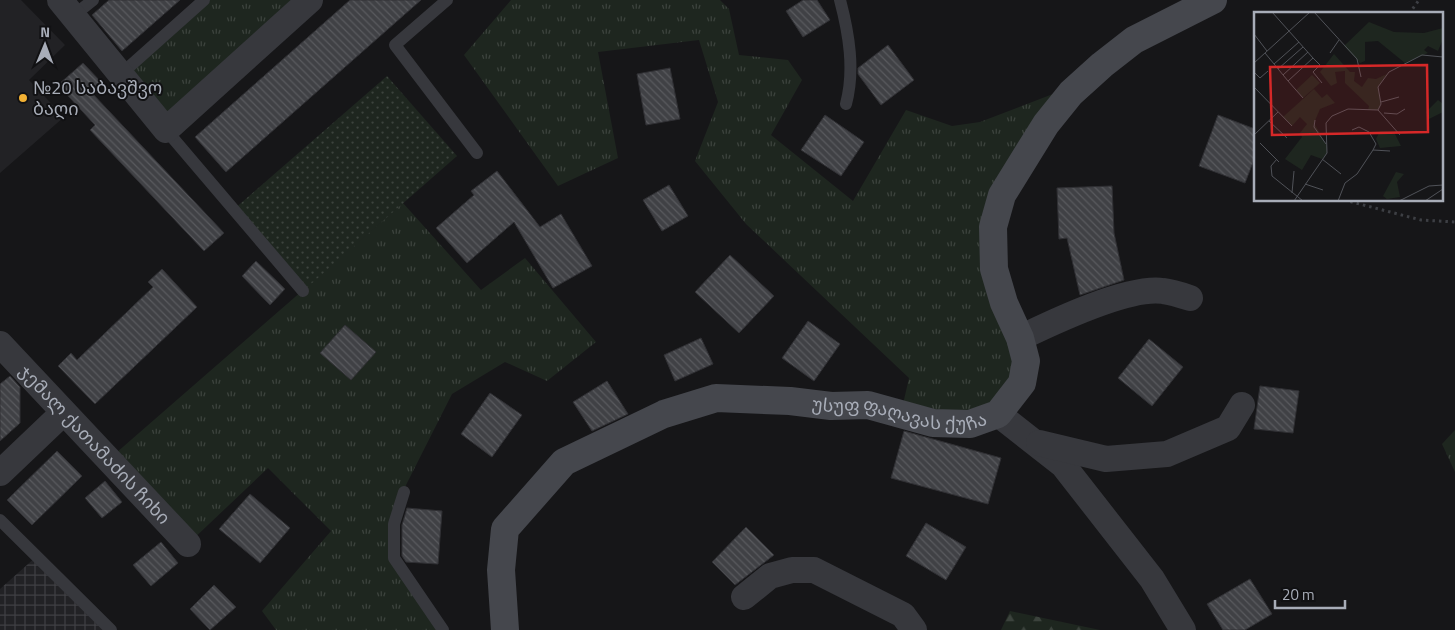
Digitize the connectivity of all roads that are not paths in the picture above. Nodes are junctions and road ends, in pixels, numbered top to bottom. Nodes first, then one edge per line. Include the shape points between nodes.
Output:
1 (204, 0) edge
2 (310, 0) edge
3 (447, 0) edge
4 (840, 0) edge
5 (1213, 0) edge
6 (75, 5) edge
7 (120, 75) junction
8 (846, 104) dead end
9 (166, 130) junction
10 (477, 153) dead end
11 (303, 291) dead end
12 (1190, 298) dead end
13 (1020, 338) junction
14 (0, 344) edge
15 (1242, 404) dead end
16 (63, 413) junction
17 (998, 414) junction
18 (1032, 441) junction
19 (0, 473) edge
20 (404, 492) dead end
21 (0, 520) edge
22 (188, 544) dead end
23 (744, 598) dead end
24 (111, 630) edge
25 (443, 630) edge
26 (505, 630) edge
27 (914, 630) edge
28 (1183, 630) edge

1 - 7 lane
2 - 9 street
3 - 10 lane via 395,45
4 - 8 lane via 848,30 850,64
5 - 13 street, უსუფ ფაღავას ქუჩა via 1134,40 1102,65 1046,124 1002,195 993,227 994,269 1004,303
6 - 7 street
7 - 9 street
9 - 11 lane
12 - 13 street via 1162,291 1134,293 1064,317
13 - 17 street, უსუფ ფაღავას ქუჩა via 1026,361 1022,383
14 - 16 street, ჯემალ ქათამაძის ჩიხი
15 - 18 street via 1228,428 1167,454 1106,459
16 - 19 street
16 - 22 street, ჯემალ ქათამაძის ჩიხი
17 - 18 street
17 - 26 street, უსუფ ფაღავას ქუჩა via 970,424 933,423 868,405 831,406 790,400 716,398 664,414 564,462 505,529 501,570
18 - 28 street via 1063,465 1152,579
20 - 25 lane via 394,524 394,558
21 - 24 lane
23 - 27 street via 770,576 792,570 814,570 903,615

